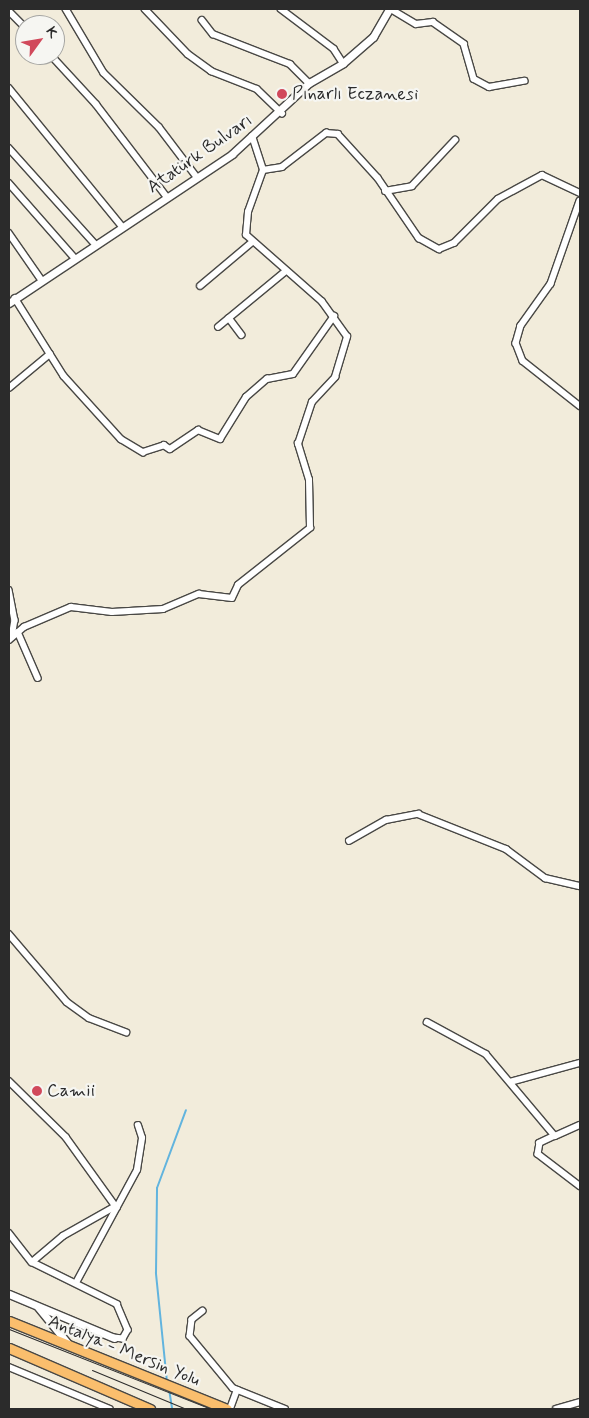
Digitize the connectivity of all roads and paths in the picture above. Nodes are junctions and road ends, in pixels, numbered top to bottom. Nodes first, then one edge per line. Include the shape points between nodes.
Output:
1 (66, 9) edge
2 (145, 9) edge
3 (280, 9) edge
4 (390, 9) edge
5 (202, 20) dead end
6 (343, 63) junction
7 (60, 65) edge
8 (524, 81) dead end
9 (309, 83) junction
10 (9, 88) edge
11 (282, 113) junction
12 (252, 138) junction
13 (455, 140) dead end
14 (9, 148) edge
15 (263, 170) junction
16 (198, 177) junction
17 (9, 183) edge
18 (385, 190) junction
19 (580, 194) edge
20 (167, 196) junction
21 (580, 201) edge
22 (122, 226) junction
23 (9, 233) edge
24 (251, 243) junction
25 (95, 244) junction
26 (74, 258) junction
27 (286, 271) junction
28 (41, 279) junction
29 (200, 286) dead end
30 (11, 300) edge
31 (334, 316) junction
32 (229, 318) junction
33 (218, 327) dead end
34 (242, 335) dead end
35 (50, 354) junction
36 (9, 388) edge
37 (580, 406) edge
38 (9, 590) edge
39 (18, 632) junction
40 (10, 639) edge
41 (38, 678) dead end
42 (350, 841) dead end
43 (580, 886) edge
44 (9, 934) edge
45 (427, 1022) dead end
46 (126, 1032) dead end
47 (580, 1063) edge
48 (9, 1081) edge
49 (510, 1082) junction
50 (580, 1125) edge
51 (138, 1126) dead end
52 (555, 1136) junction
53 (580, 1186) edge
54 (117, 1207) junction
55 (9, 1233) edge
56 (32, 1262) junction
57 (76, 1281) junction
58 (9, 1294) edge
59 (37, 1306) junction
60 (204, 1311) dead end
61 (9, 1321) edge
62 (114, 1338) joint
63 (71, 1347) junction
64 (9, 1348) edge
65 (9, 1366) edge
66 (237, 1390) junction
67 (580, 1402) edge
68 (110, 1409) edge
69 (150, 1409) edge
70 (229, 1409) edge
71 (284, 1409) edge
72 (556, 1409) edge

1 - 16 street via 104,73 159,127
2 - 11 street via 188,54 211,71 257,89
3 - 6 street via 334,49
4 - 6 street, Atatürk Bulvarı via 373,37
4 - 8 street via 416,24 433,22 452,40 464,44 474,78 482,83 499,89
5 - 9 street via 213,34 290,64
6 - 9 street, Atatürk Bulvarı
7 - 20 street via 96,104
9 - 11 street, Atatürk Bulvarı
10 - 22 street
11 - 12 street, Atatürk Bulvarı
12 - 15 street
12 - 16 street, Atatürk Bulvarı
13 - 18 street via 412,186
14 - 25 street
15 - 18 street via 282,166 332,132 346,141
15 - 24 street via 248,212 246,235
16 - 20 street, Atatürk Bulvarı
17 - 26 street
18 - 19 street via 419,238 439,249 454,243 498,199 542,175
20 - 22 street, Atatürk Bulvarı
21 - 37 street via 551,284 520,326 516,343 523,361
22 - 25 street, Atatürk Bulvarı
23 - 28 street
24 - 27 street
24 - 29 street
25 - 26 street, Atatürk Bulvarı
26 - 28 street, Atatürk Bulvarı
27 - 31 street
27 - 32 street
28 - 30 street, Atatürk Bulvarı
30 - 35 street
31 - 35 street via 293,374 267,379 246,397 220,439 198,430 170,449 164,445 143,452 132,449 86,402
31 - 39 street via 347,337 348,347 336,377 312,402 298,444 309,480 311,518 306,535 238,585 232,598 199,594 163,609 112,612 71,607
32 - 33 street
32 - 34 street
35 - 36 street
38 - 40 street via 15,620
39 - 40 street
39 - 41 street
42 - 43 street via 386,820 418,814 506,849 545,878
44 - 46 street via 67,1002 89,1018
45 - 49 street via 486,1054
47 - 49 street
48 - 54 street via 54,1124
49 - 52 street
50 - 52 street
51 - 54 street via 141,1155
52 - 53 street via 539,1145 539,1156
54 - 56 street via 63,1236
54 - 57 street
55 - 56 street
56 - 57 street
57 - 62 street via 118,1304 125,1313 127,1335
58 - 59 street
59 - 62 street
59 - 63 street
60 - 66 street via 192,1320 190,1336
61 - 63 highway, Antalya - Mersin Yolu
63 - 70 highway, Antalya - Mersin Yolu
64 - 69 highway
65 - 68 street
66 - 70 street
66 - 71 street
67 - 72 street

